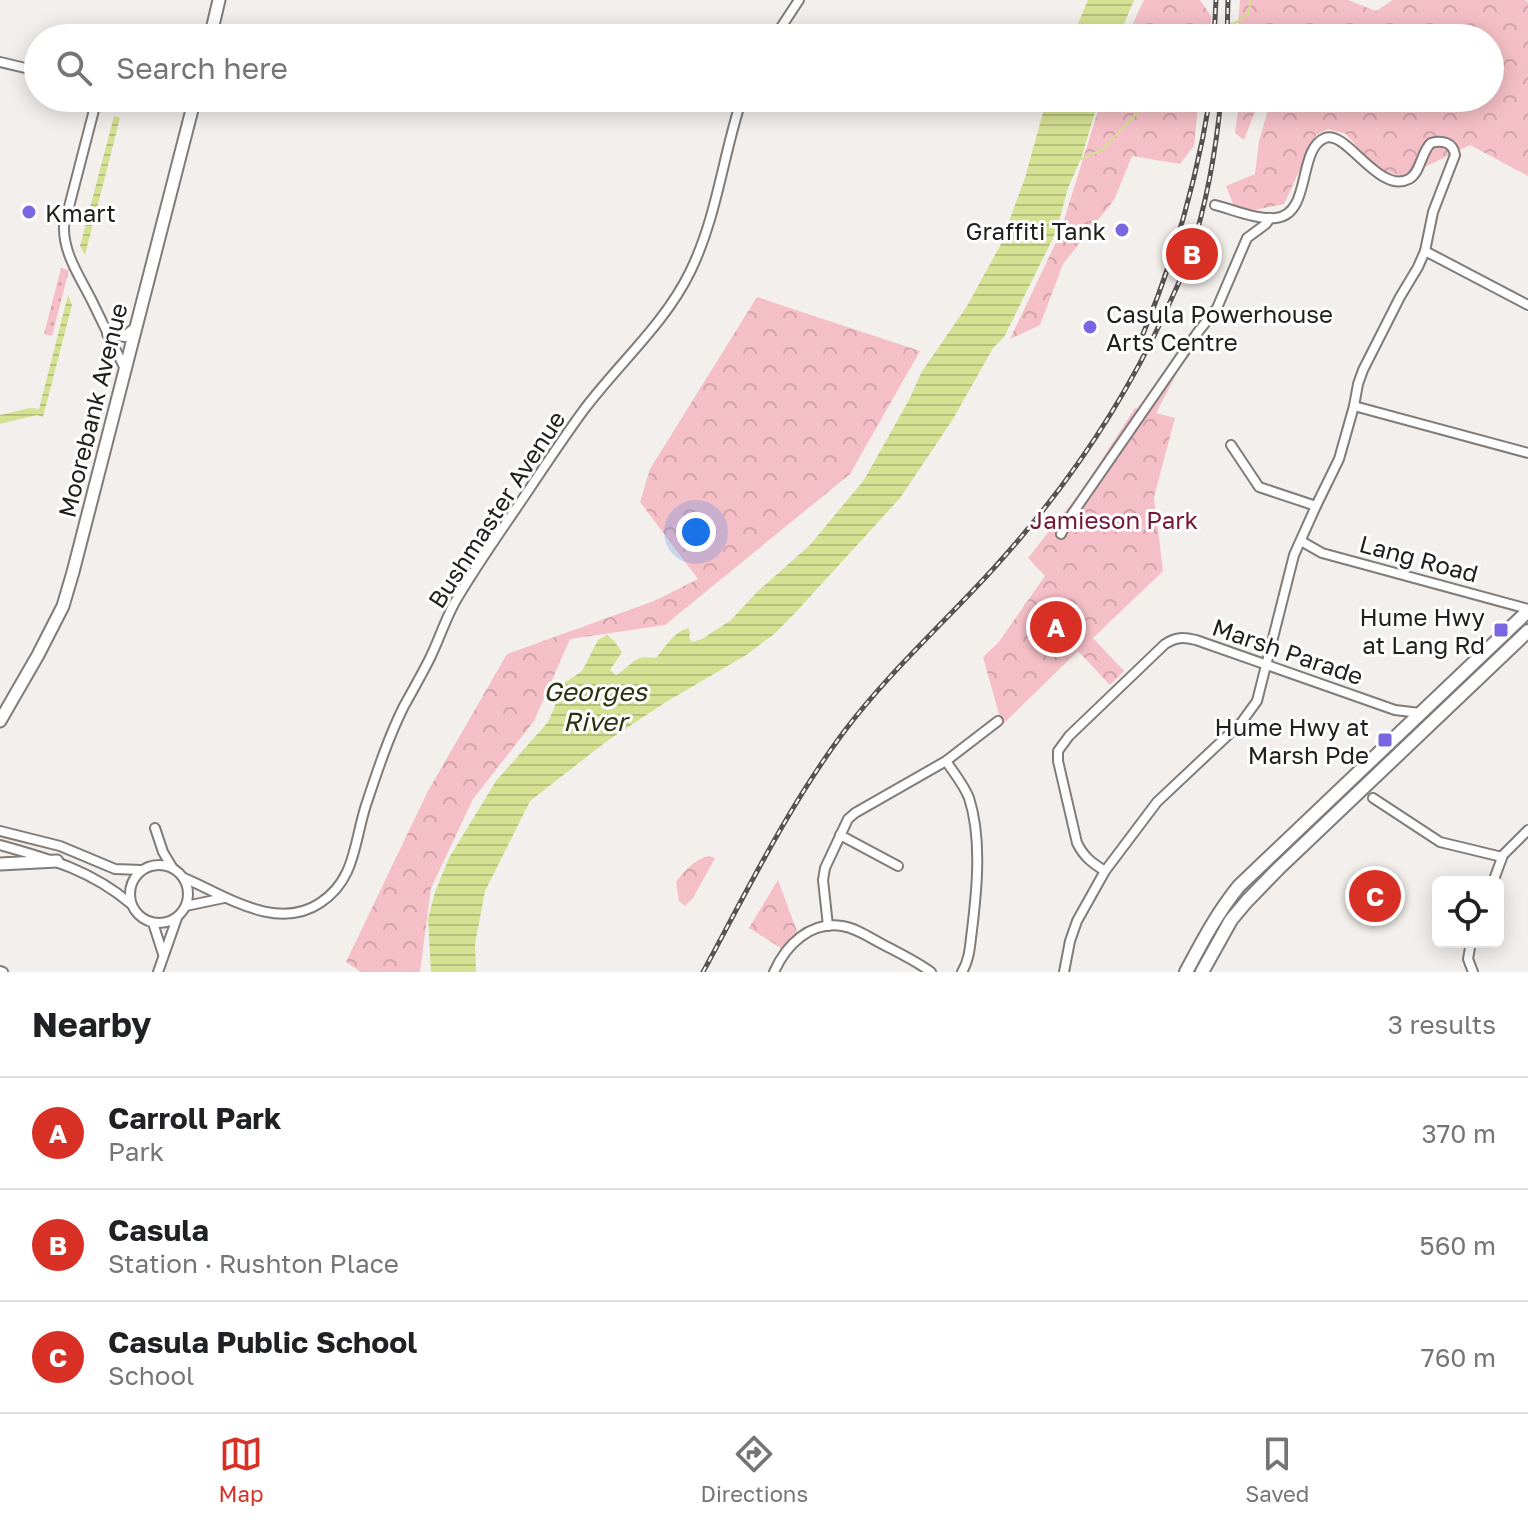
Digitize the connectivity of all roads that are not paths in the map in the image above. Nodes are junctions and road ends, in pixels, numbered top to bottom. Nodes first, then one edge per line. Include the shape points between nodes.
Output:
1 (219, 0) edge
2 (799, 0) edge
3 (213, 24) edge
4 (783, 24) edge
5 (0, 62) edge
6 (24, 68) edge
7 (93, 112) edge
8 (191, 112) edge
9 (738, 112) edge
10 (1215, 205) dead end
11 (1270, 218) junction
12 (1425, 251) junction
13 (1528, 305) edge
14 (136, 328) junction
15 (108, 334) junction
16 (125, 369) junction
17 (1354, 406) junction
18 (1231, 445) dead end
19 (1528, 453) edge
20 (1316, 506) junction
21 (1061, 534) dead end
22 (1301, 541) junction
23 (1528, 610) edge
24 (1528, 631) edge
25 (1266, 665) junction
26 (1395, 710) junction
27 (1420, 713) junction
28 (0, 721) edge
29 (998, 721) dead end
30 (1401, 731) junction
31 (946, 761) junction
32 (1373, 798) dead end
33 (155, 828) dead end
34 (1528, 830) edge
35 (0, 831) edge
36 (840, 835) junction
37 (160, 842) junction
38 (0, 845) edge
39 (1502, 857) junction
40 (57, 861) junction
41 (0, 864) edge
42 (898, 866) dead end
43 (146, 868) junction
44 (173, 868) junction
45 (1105, 871) junction
46 (1495, 876) edge
47 (184, 878) junction
48 (224, 898) junction
49 (132, 905) junction
50 (186, 906) junction
51 (177, 917) junction
52 (153, 923) junction
53 (828, 926) junction
54 (1470, 948) edge
55 (163, 955) junction
56 (158, 972) edge
57 (774, 972) edge
58 (931, 972) edge
59 (962, 972) edge
60 (1064, 972) edge
61 (1186, 972) edge
62 (1202, 972) edge
63 (1473, 972) edge

1 - 3 main road
2 - 4 street
5 - 6 street
7 - 15 street via 64,236
8 - 14 main road, Moorebank Avenue
9 - 48 street, Bushmaster Avenue via 707,232 689,274 665,313 584,410 453,606 391,735 342,882 321,903 283,915
10 - 11 street
11 - 12 street via 1288,214 1297,202 1312,155 1325,138 1340,139 1374,170 1398,181 1413,176 1428,145 1441,141 1455,155
11 - 21 street via 1247,238 1217,308
12 - 13 street
12 - 17 street via 1363,370
14 - 15 street via 126,336
14 - 16 main road, Moorebank Avenue
15 - 16 street
16 - 28 main road, Moorebank Avenue via 63,606
17 - 19 street
17 - 20 street via 1339,459
18 - 20 street via 1259,487
20 - 22 street
22 - 23 street, Lang Road via 1322,553
22 - 25 street
23 - 27 highway
24 - 62 highway via 1246,902
25 - 26 street, Marsh Parade
25 - 45 street via 1257,701 1246,716 1157,802
25 - 45 street, Marsh Parade via 1196,640 1175,638 1069,736 1058,751 1058,761 1077,843
26 - 27 street, Marsh Parade
26 - 30 street
27 - 30 highway
29 - 31 street
30 - 61 highway via 1239,886
31 - 36 street via 855,813
31 - 59 street via 970,800 978,860 968,963
32 - 39 street via 1440,842
33 - 37 street
34 - 39 street
35 - 43 street via 60,846 115,869
36 - 42 street
36 - 53 street via 823,880
37 - 43 street
37 - 44 street
38 - 40 street
39 - 46 street
40 - 41 main road
40 - 49 street
43 - 44 street
43 - 49 street via 131,886
44 - 47 street
45 - 60 street via 1077,921
47 - 48 street, Bushmaster Avenue
47 - 50 street
48 - 50 street
49 - 52 street
50 - 51 street
51 - 52 street
51 - 55 street
52 - 55 street
53 - 57 street via 798,937
53 - 58 street via 855,929
54 - 63 street
55 - 56 street

